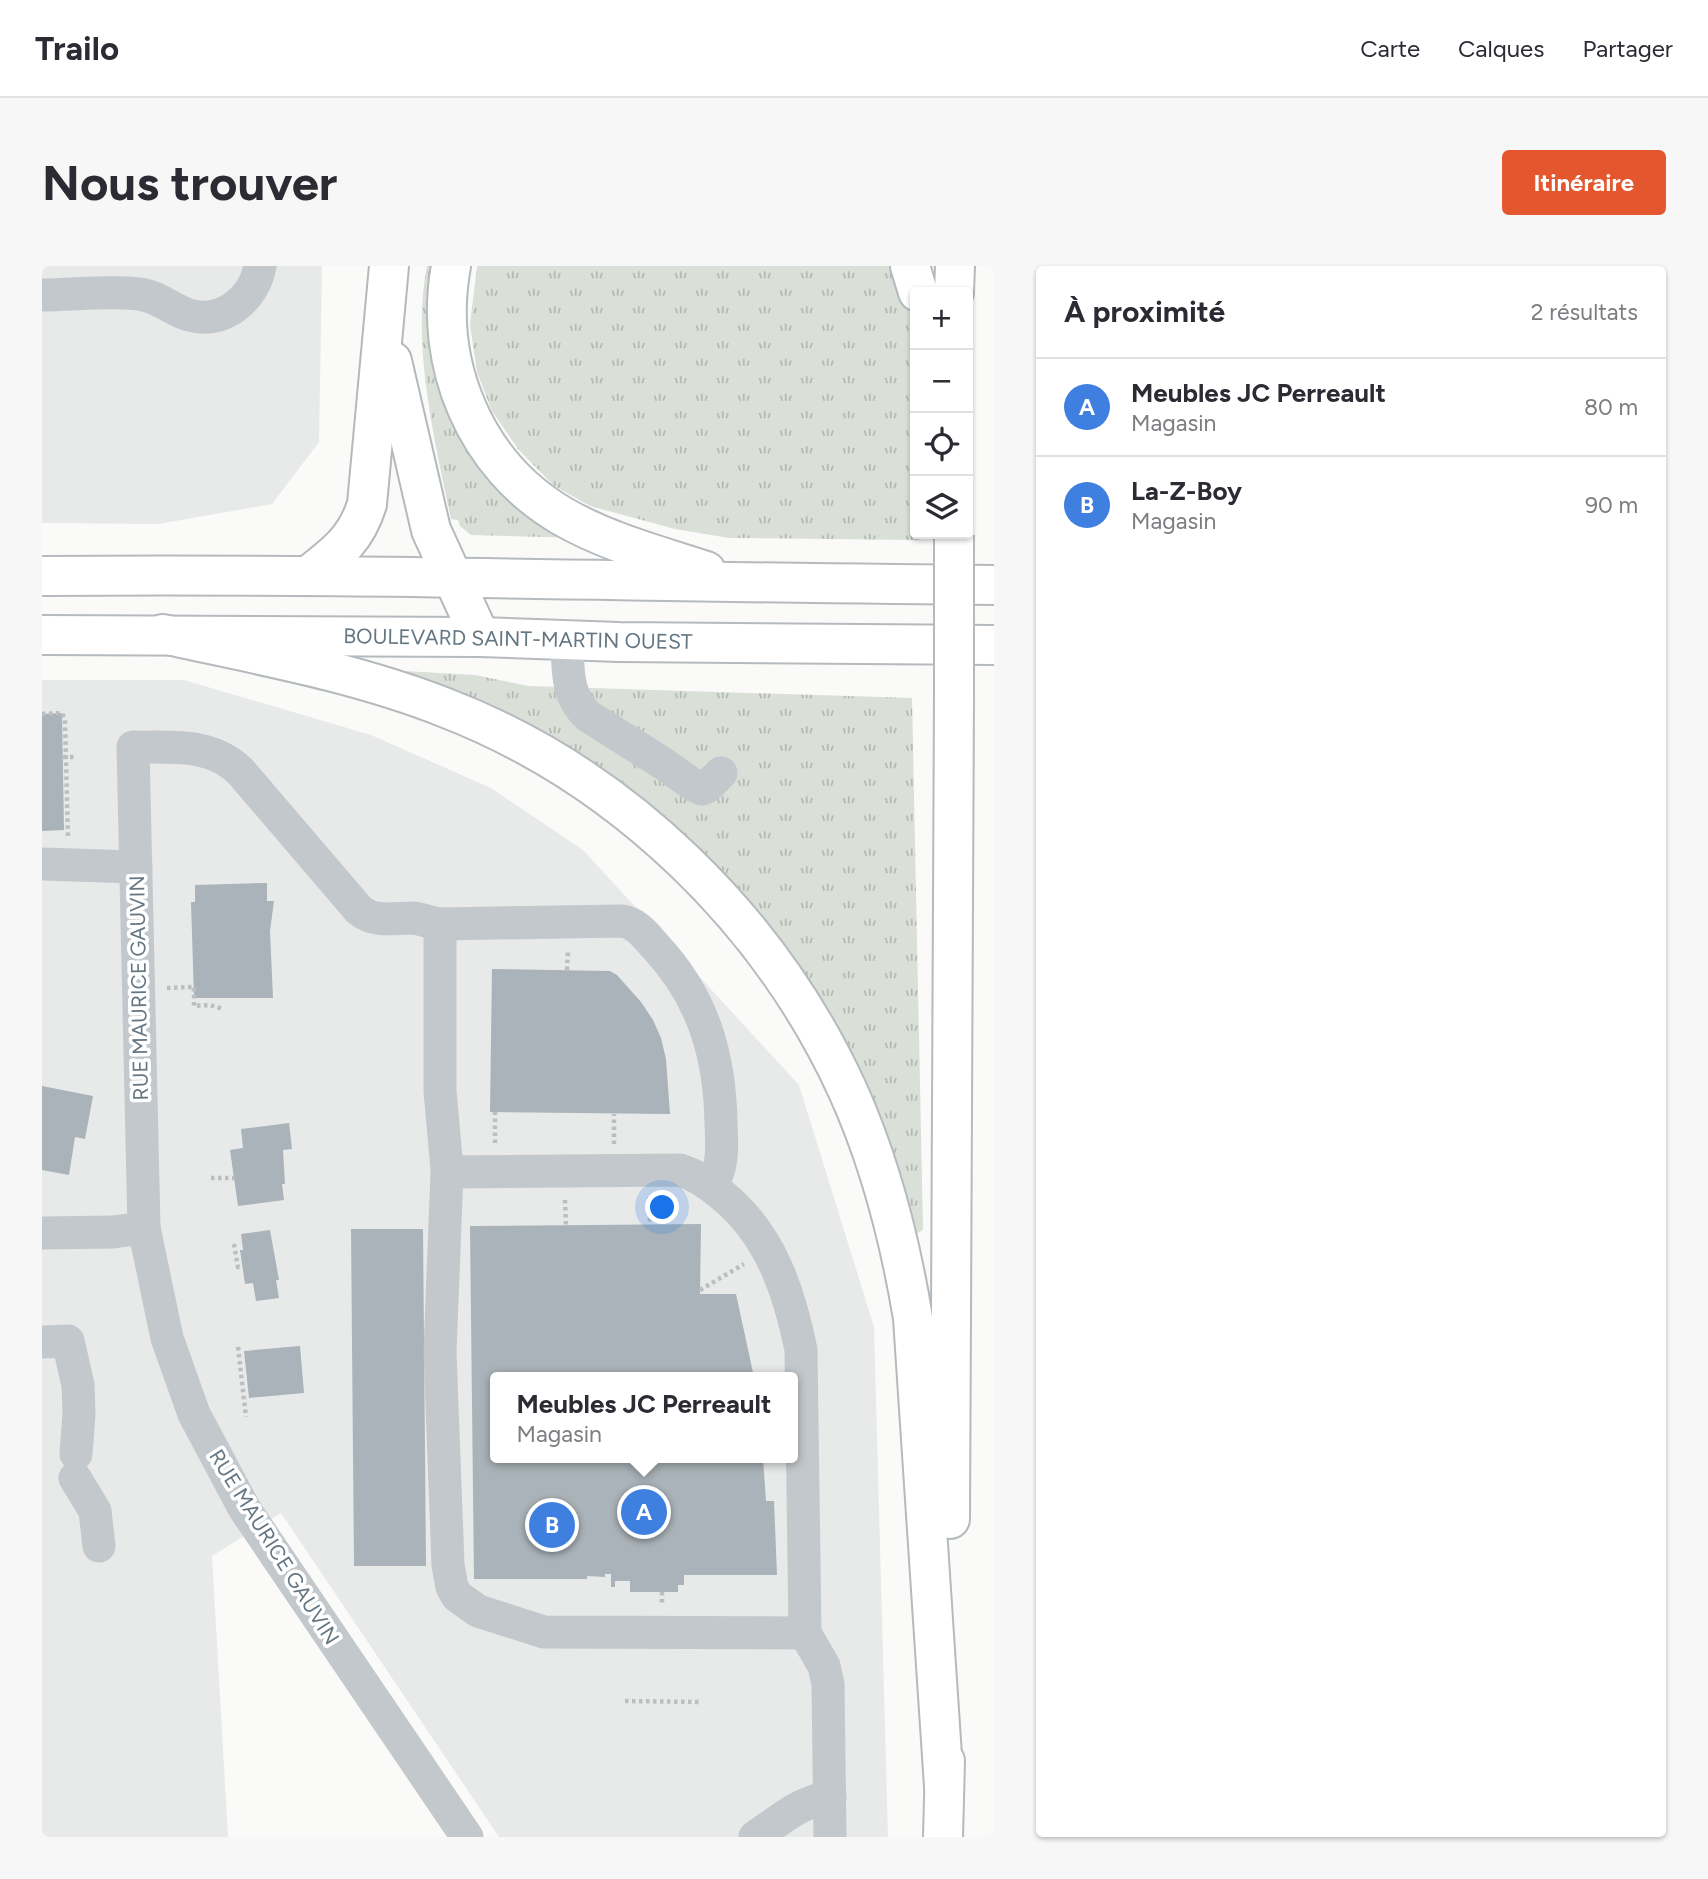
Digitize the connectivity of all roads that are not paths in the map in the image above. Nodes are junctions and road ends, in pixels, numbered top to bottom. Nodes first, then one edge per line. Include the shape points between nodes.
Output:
1 (260, 266) edge
2 (389, 266) edge
3 (451, 266) edge
4 (910, 266) edge
5 (954, 266) edge
6 (916, 287) edge
7 (954, 287) edge
8 (42, 295) edge
9 (385, 329) junction
10 (954, 539) edge
11 (42, 576) edge
12 (308, 576) junction
13 (452, 578) junction
14 (744, 584) junction
15 (994, 585) edge
16 (163, 634) junction
17 (42, 635) edge
18 (480, 637) junction
19 (567, 641) junction
20 (994, 645) edge
21 (721, 774) dead end
22 (42, 864) edge
23 (136, 867) junction
24 (440, 924) junction
25 (447, 1172) junction
26 (712, 1186) junction
27 (144, 1228) junction
28 (42, 1233) edge
29 (42, 1342) edge
30 (99, 1546) dead end
31 (805, 1633) junction
32 (944, 1786) junction
33 (830, 1797) junction
34 (467, 1837) edge
35 (755, 1837) edge
36 (830, 1837) edge
37 (943, 1837) edge

1 - 8 street via 241,302 210,316 186,314 144,295
2 - 9 main road
3 - 14 main road via 446,330 454,373 468,414 517,482 554,511 610,540
4 - 6 main road
5 - 7 main road
9 - 12 main road via 363,516 348,543
9 - 13 main road via 424,506
10 - 32 main road, bridge via 949,1633
11 - 12 main road
12 - 13 main road
13 - 14 main road
13 - 18 main road
14 - 15 main road
16 - 17 main road, BOULEVARD SAINT-MARTIN OUEST
16 - 18 main road, BOULEVARD SAINT-MARTIN OUEST
16 - 32 main road via 402,691 467,716 534,750 607,797 678,856 744,926 793,992 834,1063 866,1135 907,1282
18 - 19 main road, BOULEVARD SAINT-MARTIN OUEST
19 - 20 main road, BOULEVARD SAINT-MARTIN OUEST
19 - 21 street via 572,693 588,716 695,786 707,787
22 - 23 street
23 - 24 street, RUE MAURICE GAUVIN via 133,747 200,749 226,759 241,772 363,914
23 - 27 street, RUE MAURICE GAUVIN
24 - 25 street via 440,1091
24 - 26 street via 626,922 644,934 690,991 712,1046 720,1090 722,1147
25 - 26 street via 671,1170 689,1173
25 - 31 street via 440,1352 448,1565 457,1596 478,1611 544,1632
26 - 31 street via 751,1224 768,1249 799,1337
27 - 28 street
27 - 34 street, RUE MAURICE GAUVIN via 175,1364 218,1462 256,1527
29 - 30 street via 68,1341 78,1385 76,1466 95,1511
31 - 33 street via 826,1674
32 - 37 main road
33 - 35 street via 800,1806
33 - 36 street

